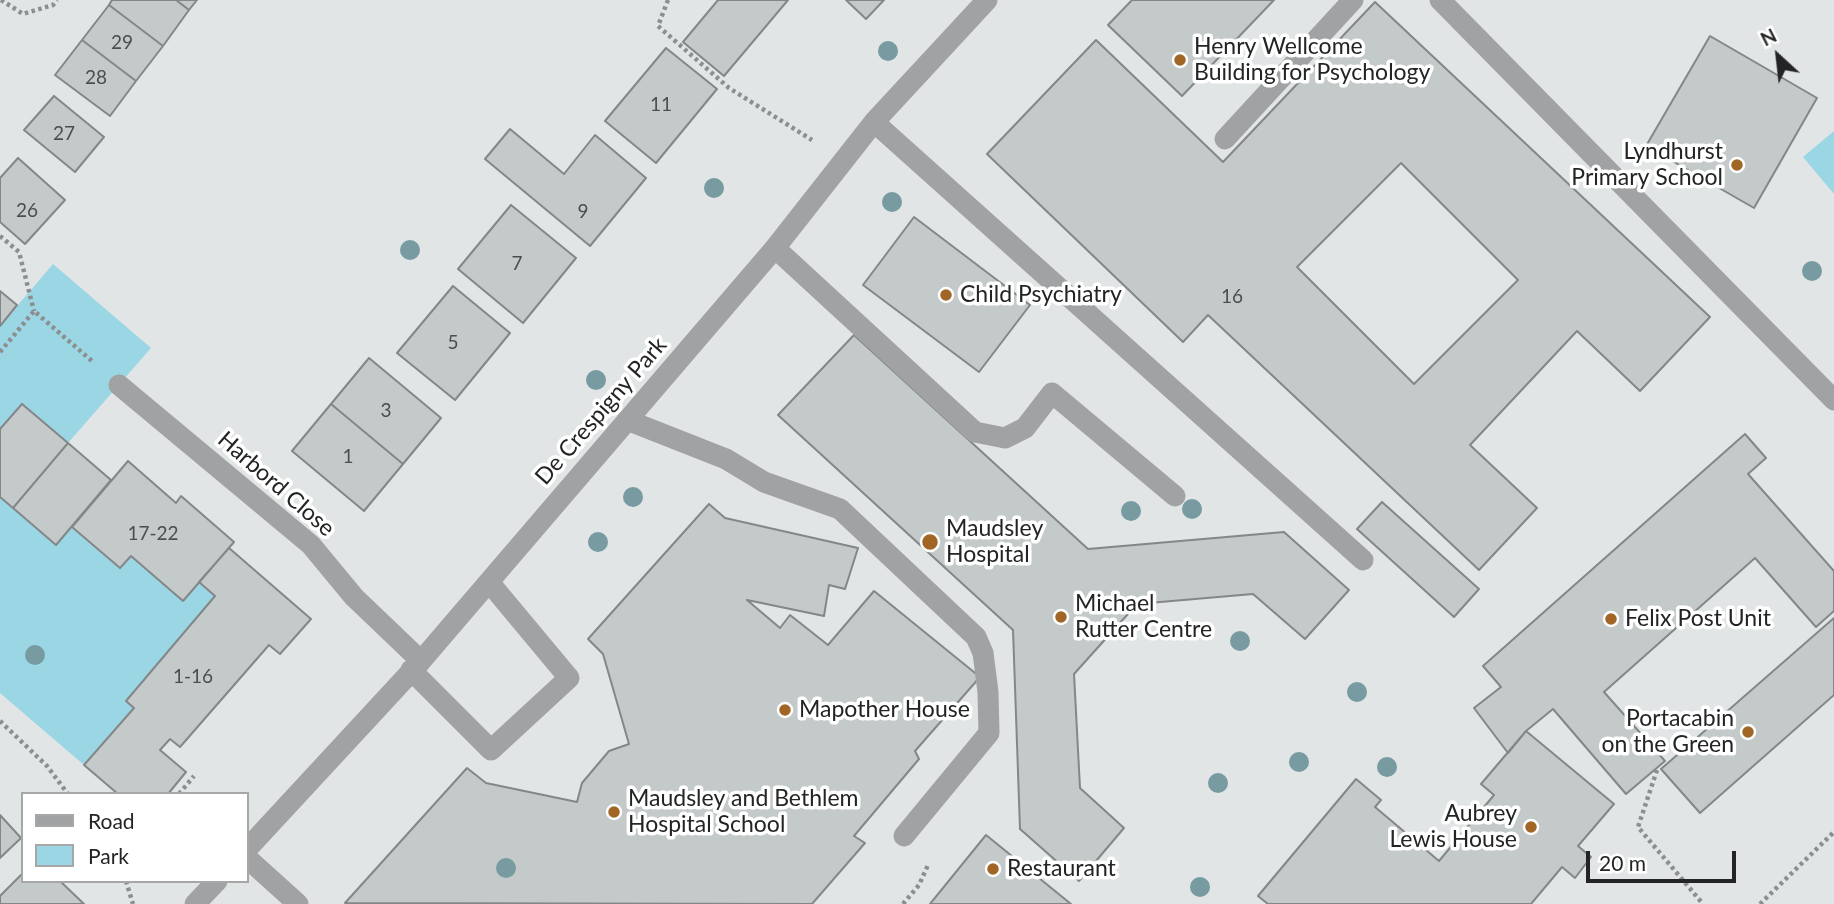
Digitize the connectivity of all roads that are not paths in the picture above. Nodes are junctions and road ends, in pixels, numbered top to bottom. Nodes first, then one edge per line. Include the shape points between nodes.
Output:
1 (987, 0) edge
2 (1353, 0) edge
3 (1440, 0) edge
4 (874, 122) junction
5 (1225, 139) dead end
6 (775, 248) junction
7 (119, 385) road end
8 (1834, 400) edge
9 (627, 420) junction
10 (1175, 496) dead end
11 (1363, 560) dead end
12 (489, 582) junction
13 (416, 665) junction
14 (904, 836) dead end
15 (248, 848) edge
16 (248, 859) edge
17 (215, 883) edge
18 (195, 904) edge
19 (298, 904) edge

1 - 4 street, De Crespigny Park
2 - 5 street
3 - 8 street
4 - 6 street, De Crespigny Park
4 - 11 street
6 - 9 street, De Crespigny Park
6 - 10 street via 975,432 1005,438 1025,428 1052,393
7 - 13 street, Harbord Close via 311,545
9 - 12 street, De Crespigny Park
9 - 14 street via 726,460 764,482 840,509 976,637 989,692 989,733
12 - 13 street, De Crespigny Park
12 - 13 street, Harbord Close via 569,678 491,750
13 - 15 street, De Crespigny Park
16 - 19 street
17 - 18 street

